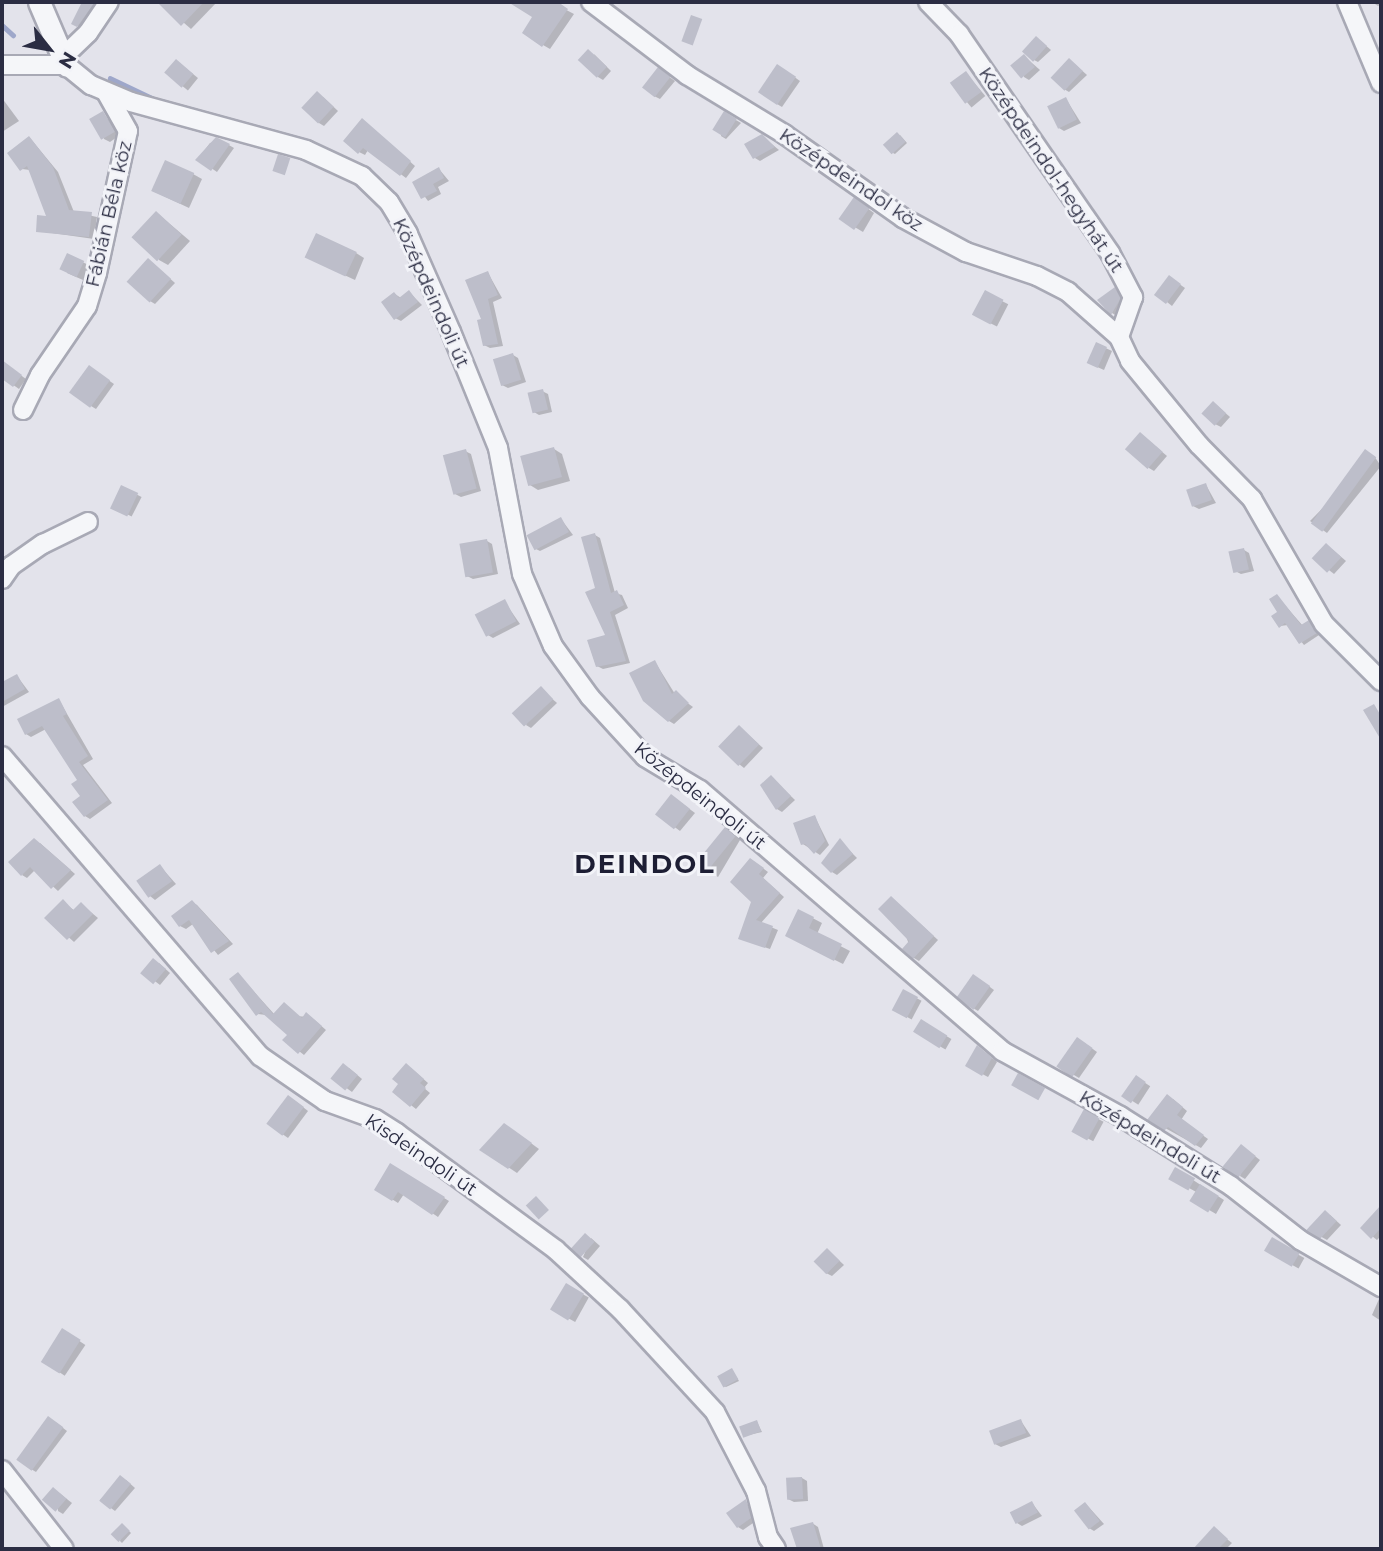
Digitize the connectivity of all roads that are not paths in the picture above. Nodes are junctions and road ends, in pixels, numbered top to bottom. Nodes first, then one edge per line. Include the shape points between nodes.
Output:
1 (39, 2) edge
2 (109, 2) edge
3 (592, 2) edge
4 (928, 2) edge
5 (1347, 2) edge
6 (65, 61) junction
7 (2, 65) edge
8 (1381, 83) edge
9 (104, 89) junction
10 (1119, 337) junction
11 (23, 410) dead end
12 (88, 522) dead end
13 (2, 579) edge
14 (1381, 681) edge
15 (2, 756) edge
16 (1381, 1287) edge
17 (2, 1470) edge
18 (64, 1549) edge
19 (776, 1549) edge

1 - 6 street
2 - 6 street
3 - 10 street, Középdeindol köz via 687,75 784,134 903,218 966,252 1037,276 1068,292
4 - 10 street, Középdeindol-hegyhát út via 959,34 1110,254 1133,297
5 - 8 street
6 - 7 street
6 - 9 street, Középdeindoli út
9 - 11 street, Fábián Béla köz via 128,131 97,273 87,306 40,375
9 - 16 street, Középdeindoli út via 162,113 306,150 362,176 389,202 424,271 498,448 522,574 552,646 590,697 645,757 700,790 1002,1051 1120,1116 1231,1186 1300,1240
10 - 14 street via 1130,361 1162,402 1252,499 1324,624
12 - 13 street via 43,544 10,566
15 - 19 street, Kisdeindoli út via 260,1056 325,1101 375,1119 397,1133 556,1250 620,1309 715,1412 756,1490 768,1537
17 - 18 street

